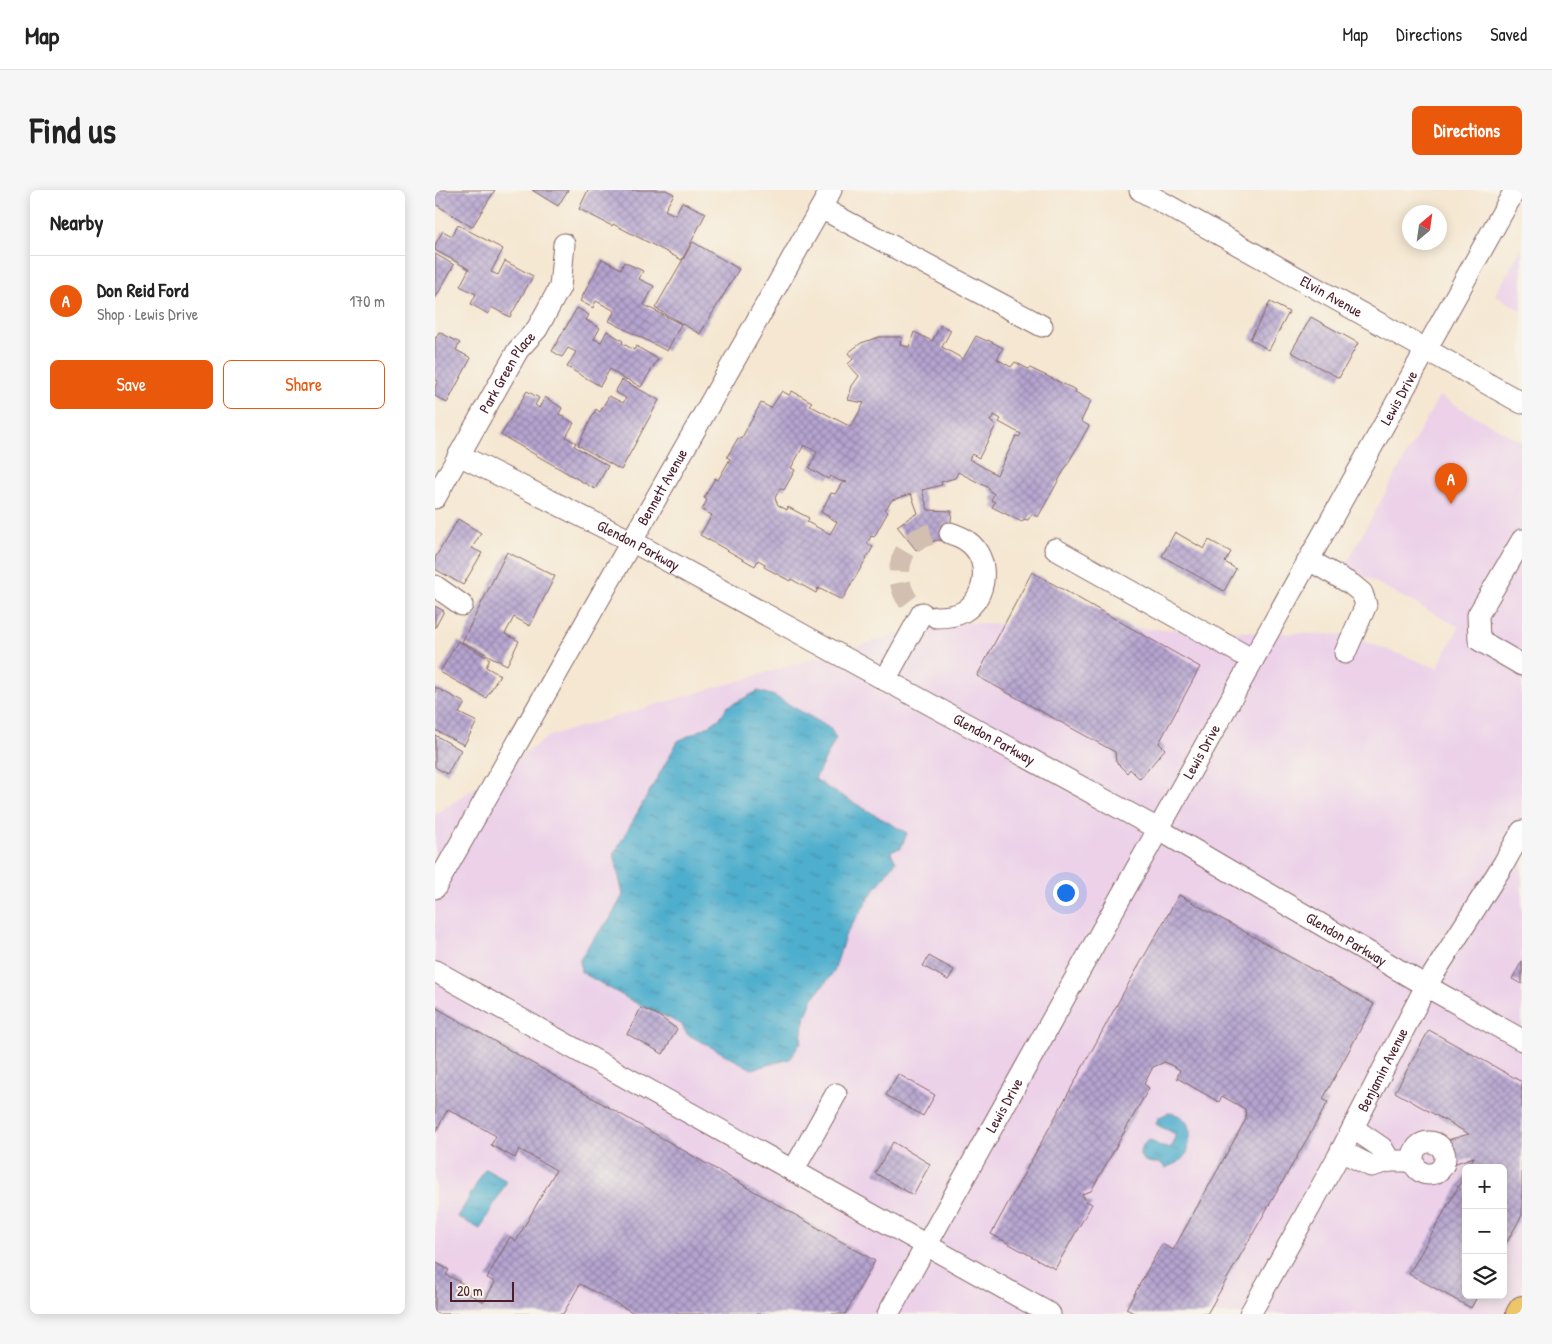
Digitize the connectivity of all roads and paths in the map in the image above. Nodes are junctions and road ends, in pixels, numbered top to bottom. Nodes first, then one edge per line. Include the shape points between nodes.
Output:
1 (1515, 190) edge
2 (1149, 192) edge
3 (826, 199) edge
4 (564, 244) dead end
5 (1042, 326) dead end
6 (1427, 350) junction
7 (1522, 403) edge
8 (459, 455) junction
9 (435, 498) edge
10 (949, 533) tunnel mouth
11 (1522, 540) edge
12 (633, 542) junction
13 (1055, 549) dead end
14 (1309, 560) junction
15 (435, 586) edge
16 (462, 605) dead end
17 (1345, 653) dead end
18 (1253, 660) junction
19 (1522, 664) edge
20 (885, 680) junction
21 (1158, 829) junction
22 (1522, 831) edge
23 (1514, 864) edge
24 (435, 888) edge
25 (435, 971) edge
26 (1426, 986) junction
27 (1522, 1040) edge
28 (836, 1094) dead end
29 (1353, 1128) junction
30 (1341, 1151) junction
31 (1412, 1161) dead end
32 (1390, 1162) junction
33 (793, 1171) junction
34 (926, 1245) junction
35 (1522, 1309) edge
36 (888, 1314) edge
37 (1051, 1314) edge
38 (1250, 1314) edge
39 (1519, 1314) edge

1 - 6 street, Lewis Drive
2 - 6 street, Elvin Avenue
3 - 5 street
3 - 12 street, Bennett Avenue
4 - 8 street, Park Green Place via 560,287 537,329 518,350
6 - 7 street, Elvin Avenue
6 - 14 street, Lewis Drive
8 - 9 street, Park Green Place
8 - 12 street, Glendon Parkway
10 - 20 street via 968,541 977,552 983,564 981,592 963,612 950,617 929,615
11 - 19 street via 1478,615 1479,640
12 - 20 street, Glendon Parkway
12 - 24 street, Bennett Avenue
13 - 18 street
14 - 17 street via 1351,584 1361,593 1366,605
14 - 18 street, Lewis Drive
15 - 16 street
18 - 21 street, Lewis Drive
20 - 21 street, Glendon Parkway
21 - 26 street, Glendon Parkway
21 - 34 street, Lewis Drive
22 - 23 street, Benjamin Avenue
23 - 26 street, Benjamin Avenue
25 - 33 street
26 - 27 street, Glendon Parkway
26 - 29 street, Benjamin Avenue
28 - 33 street
29 - 30 street, Benjamin Avenue
29 - 32 street via 1383,1148
30 - 32 street via 1371,1166
30 - 38 street, Benjamin Avenue
31 - 32 street
33 - 34 street
34 - 36 street, Lewis Drive
34 - 37 street
35 - 39 main road

